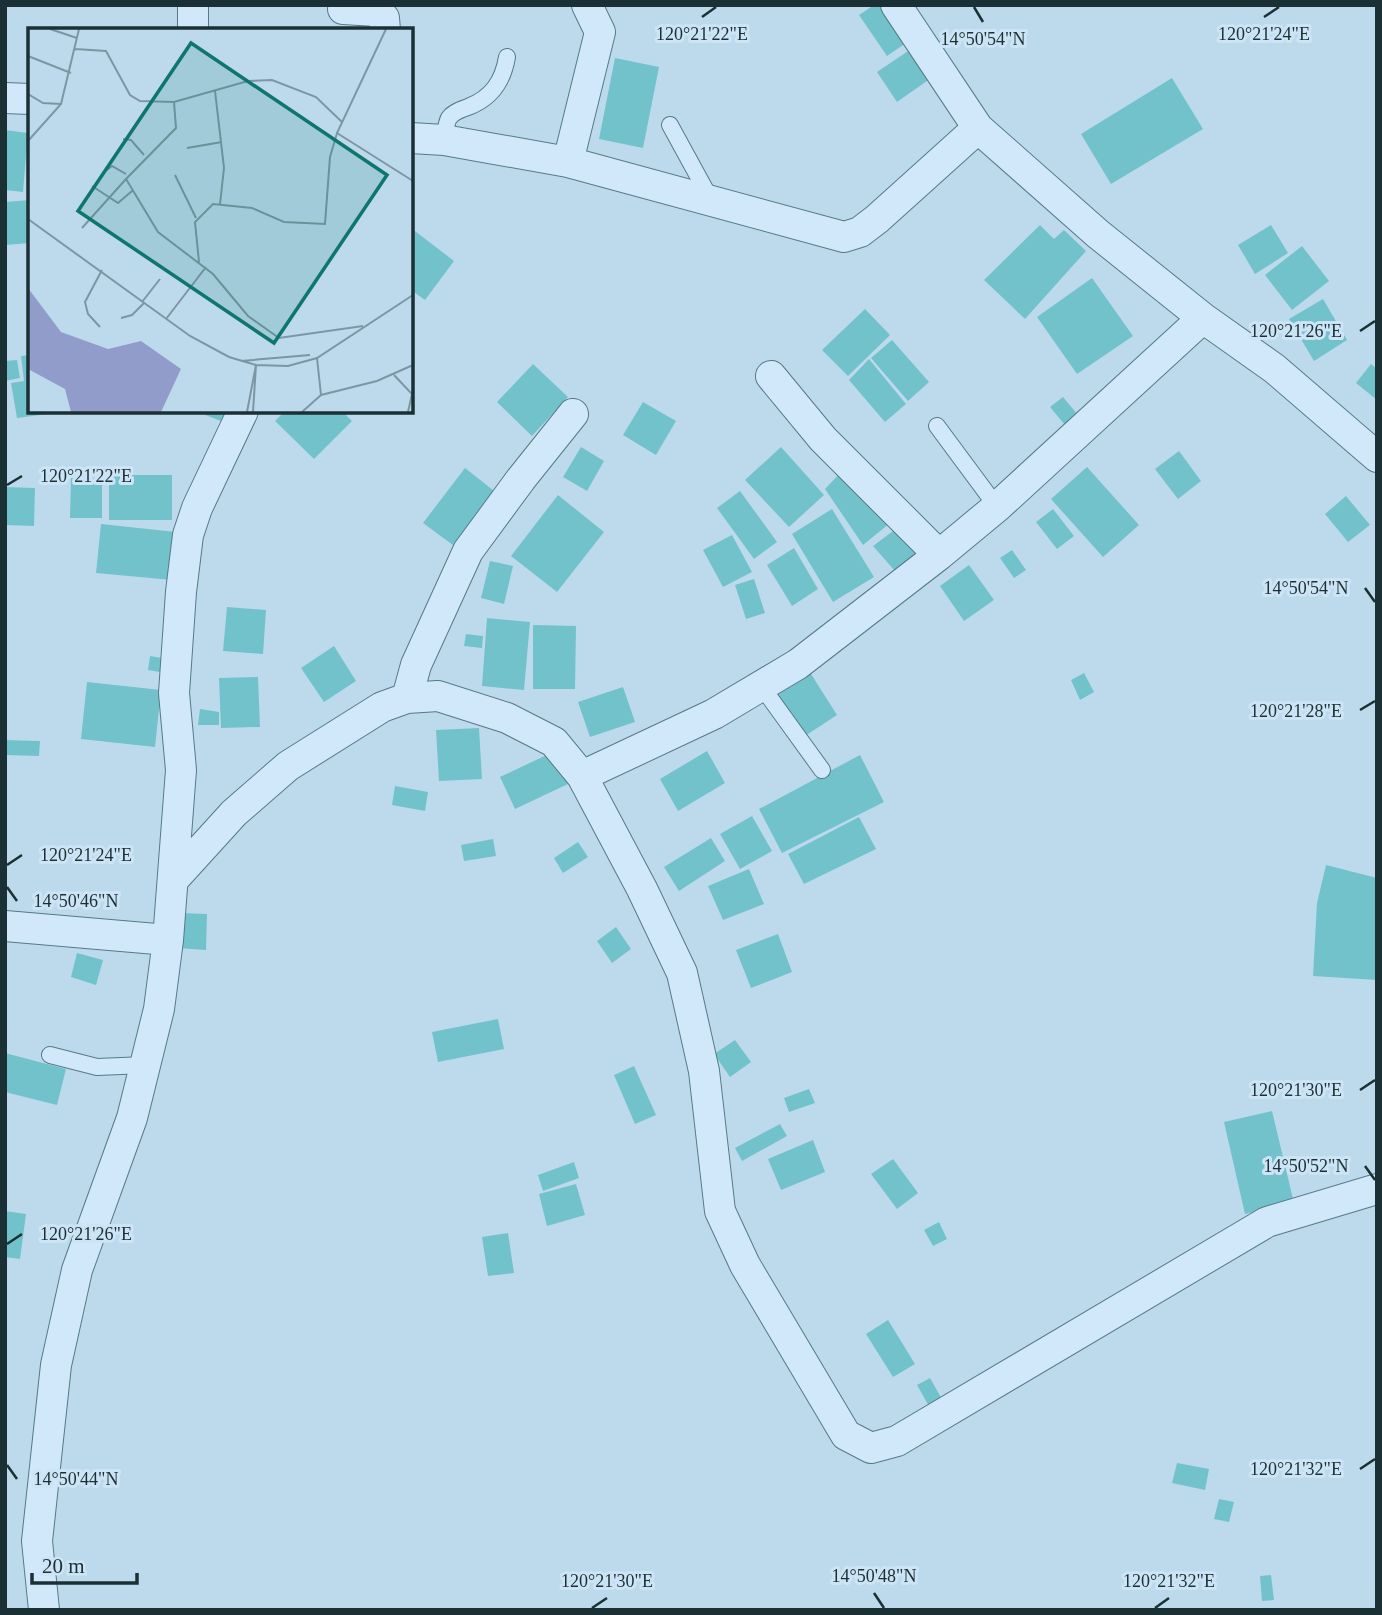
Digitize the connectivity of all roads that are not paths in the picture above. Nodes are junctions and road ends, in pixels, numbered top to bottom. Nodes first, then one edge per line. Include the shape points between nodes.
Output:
1 (193, 5) edge
2 (587, 5) edge
3 (896, 5) edge
4 (343, 9) dead end
5 (193, 28) edge
6 (385, 28) edge
7 (507, 57) dead end
8 (5, 98) edge
9 (28, 99) edge
10 (670, 125) dead end
11 (978, 128) junction
12 (413, 138) edge
13 (444, 140) junction
14 (568, 162) junction
15 (711, 200) junction
16 (1203, 318) junction
17 (771, 376) dead end
18 (242, 413) edge
19 (573, 414) dead end
20 (937, 426) dead end
21 (1377, 457) edge
22 (998, 507) junction
23 (939, 555) junction
24 (762, 687) junction
25 (407, 698) junction
26 (822, 770) dead end
27 (582, 776) junction
28 (174, 879) junction
29 (5, 926) edge
30 (168, 940) junction
31 (50, 1055) dead end
32 (146, 1065) junction
33 (1377, 1189) edge
34 (44, 1610) edge

1 - 5 street
2 - 14 street via 600,32
3 - 11 street
4 - 6 street via 377,11
7 - 13 lane via 504,75 495,89 481,102 449,118
8 - 9 street
10 - 15 lane
11 - 15 street via 877,219 844,237
11 - 16 street via 1098,234
12 - 13 street
13 - 14 street
14 - 15 street
16 - 21 street via 1275,369
16 - 22 street
17 - 23 street via 823,439
18 - 28 street via 188,535 174,693 181,770
19 - 25 street via 468,551 416,665
20 - 22 lane
22 - 23 street
23 - 24 street
24 - 26 lane
24 - 27 street
25 - 27 street via 438,696 507,718 554,742
25 - 28 street via 382,707 288,766 234,813
27 - 33 street via 682,973 704,1071 720,1211 745,1265 846,1435 871,1448 897,1441 1267,1222
28 - 30 street
29 - 30 street
30 - 32 street
31 - 32 lane via 97,1067
32 - 34 street via 132,1118 77,1270 56,1365 37,1541

